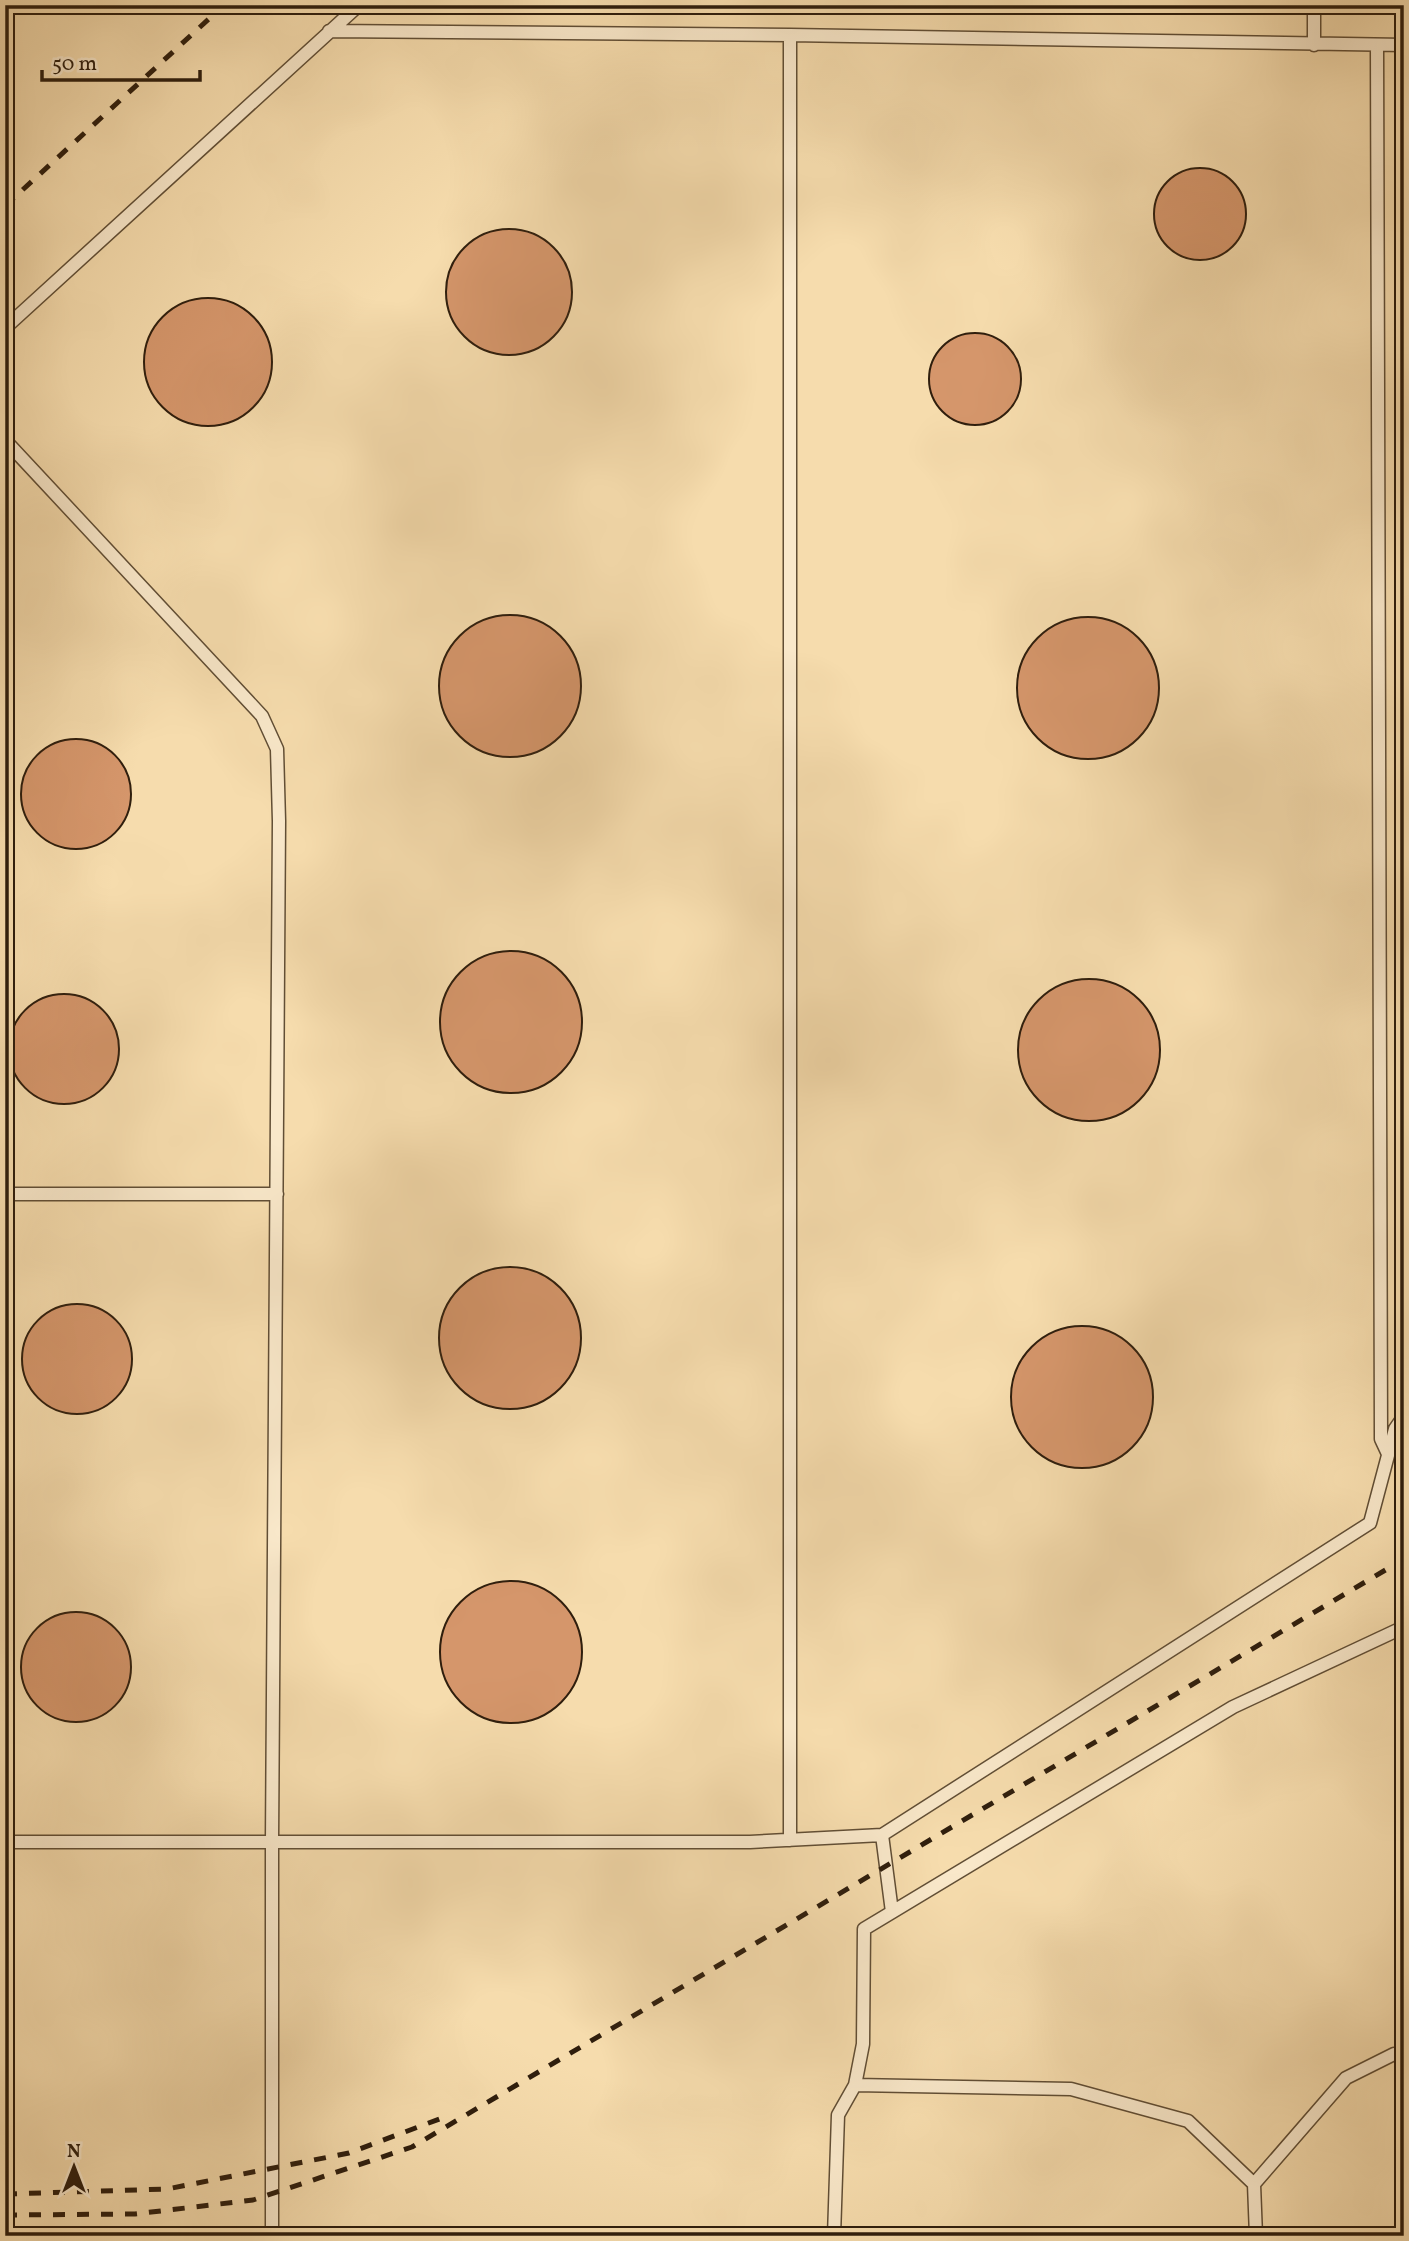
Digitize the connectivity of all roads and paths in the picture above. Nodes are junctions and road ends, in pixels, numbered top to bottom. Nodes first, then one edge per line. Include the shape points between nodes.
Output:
1 (359, 5) edge
2 (1314, 5) edge
3 (329, 31) junction
4 (790, 35) junction
5 (1314, 45) junction
6 (1377, 45) junction
7 (1404, 45) edge
8 (5, 328) edge
9 (5, 440) edge
10 (5, 1194) edge
11 (277, 1194) junction
12 (1404, 1416) edge
13 (1388, 1454) junction
14 (1404, 1627) edge
15 (882, 1835) junction
16 (790, 1840) junction
17 (272, 1841) junction
18 (5, 1842) edge
19 (892, 1912) junction
20 (1404, 2054) edge
21 (855, 2085) junction
22 (1254, 2184) junction
23 (272, 2236) edge
24 (834, 2236) edge
25 (1256, 2236) edge

1 - 3 lane
2 - 5 lane
3 - 4 lane
3 - 8 lane
4 - 5 lane
4 - 16 lane
5 - 6 lane
6 - 7 lane
6 - 13 lane via 1381,1439
9 - 11 lane via 262,716 277,749
10 - 11 lane
11 - 17 lane
12 - 13 lane
13 - 15 lane via 1370,1523
14 - 19 lane via 1233,1707
15 - 16 lane
15 - 19 lane
16 - 17 lane
17 - 18 lane
17 - 23 lane
19 - 21 lane via 864,1929 863,2044
20 - 22 lane via 1394,2054 1346,2078
21 - 22 lane via 1071,2089 1188,2121
21 - 24 lane via 838,2115
22 - 25 lane

